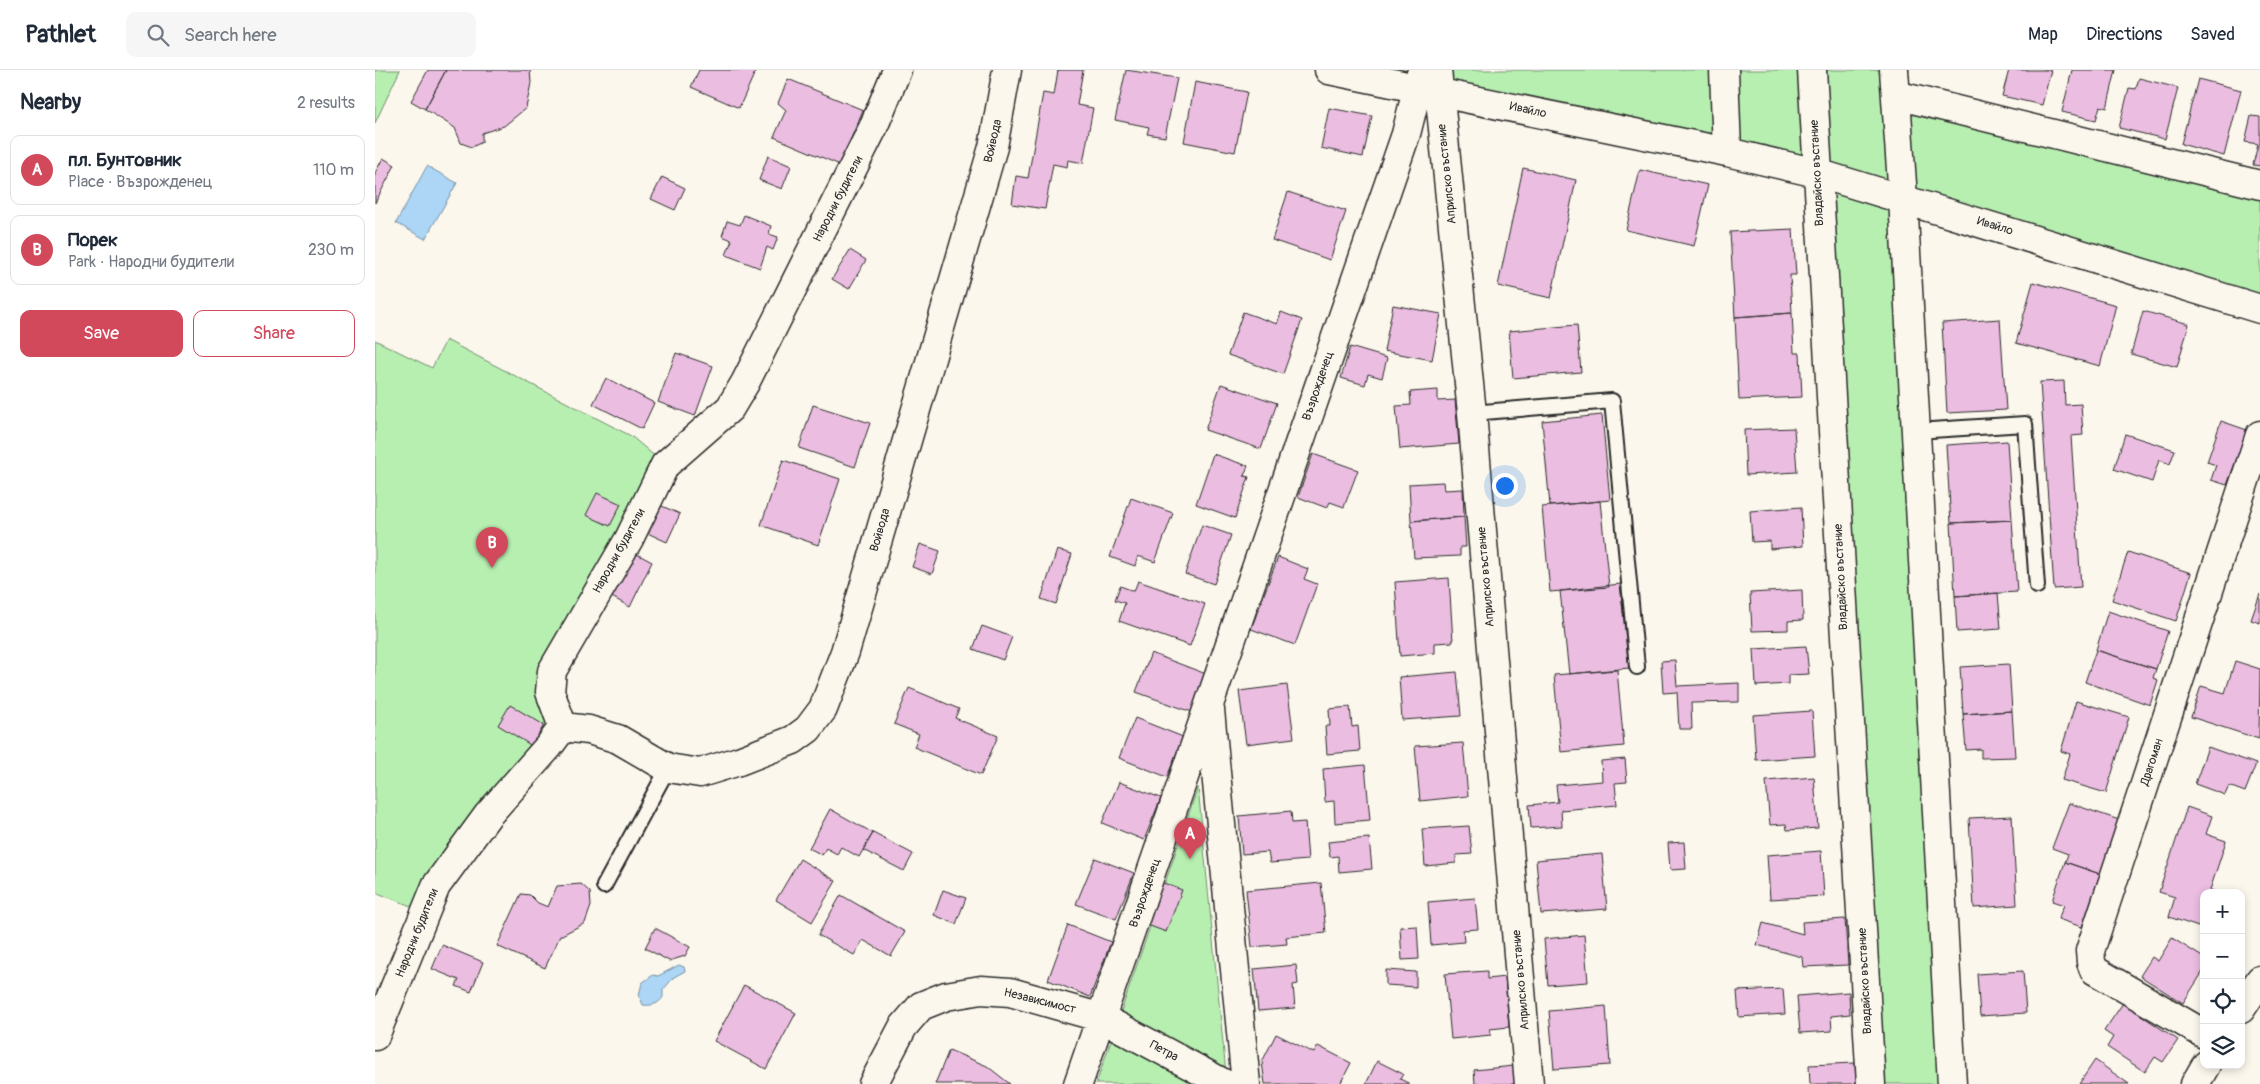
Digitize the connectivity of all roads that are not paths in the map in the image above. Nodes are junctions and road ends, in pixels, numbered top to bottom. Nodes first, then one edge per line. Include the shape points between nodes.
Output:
1 (897, 70) edge
2 (1007, 70) edge
3 (1329, 70) edge
4 (1724, 70) edge
5 (1812, 70) edge
6 (1429, 80) edge
7 (1895, 82) edge
8 (1727, 152) junction
9 (1817, 173) junction
10 (2260, 185) edge
11 (1903, 198) junction
12 (2260, 310) edge
13 (1472, 413) junction
14 (1916, 432) junction
15 (2260, 435) edge
16 (2037, 586) dead end
17 (1637, 666) dead end
18 (1209, 701) junction
19 (563, 727) junction
20 (668, 768) junction
21 (604, 886) dead end
22 (2260, 980) edge
23 (2245, 1003) edge
24 (1102, 1018) junction
25 (2200, 1032) edge
26 (375, 1036) edge
27 (2204, 1069) edge
28 (873, 1084) edge
29 (1078, 1084) edge
30 (1225, 1084) edge
31 (1246, 1084) edge
32 (1529, 1084) edge
33 (1871, 1084) edge
34 (1952, 1084) edge
35 (2195, 1084) edge

1 - 19 street, Народни будители via 873,128 745,383 730,408 665,465 629,539 552,671 550,692
2 - 20 street, Войвода via 993,147 845,652 823,709 808,729 793,740 739,761 699,772
3 - 6 street, Ивайло
4 - 8 street
5 - 9 street, Владайско въстание
6 - 8 street, Ивайло
6 - 13 street, Априлско въстание
6 - 18 street, Възрожденец via 1406,134
7 - 10 street
7 - 11 street
8 - 9 street, Ивайло
9 - 11 street, Ивайло
9 - 33 street, Владайско въстание
11 - 12 street, Ивайло
11 - 14 street
13 - 17 lane via 1612,401
13 - 32 street, Априлско въстание
14 - 16 lane via 2025,424
14 - 34 street
15 - 25 street, Драгоман via 2090,951 2094,970
18 - 24 street, Възрожденец
18 - 31 street, Възрожденец
19 - 20 street, Войвода via 589,730 618,739
19 - 26 street, Народни будители via 487,816 436,886
20 - 21 lane
22 - 23 street
24 - 28 street, Независимост via 1009,992 981,990 946,996 921,1006 903,1027
24 - 29 street, Възрожденец
24 - 30 street, Петра
27 - 35 street

